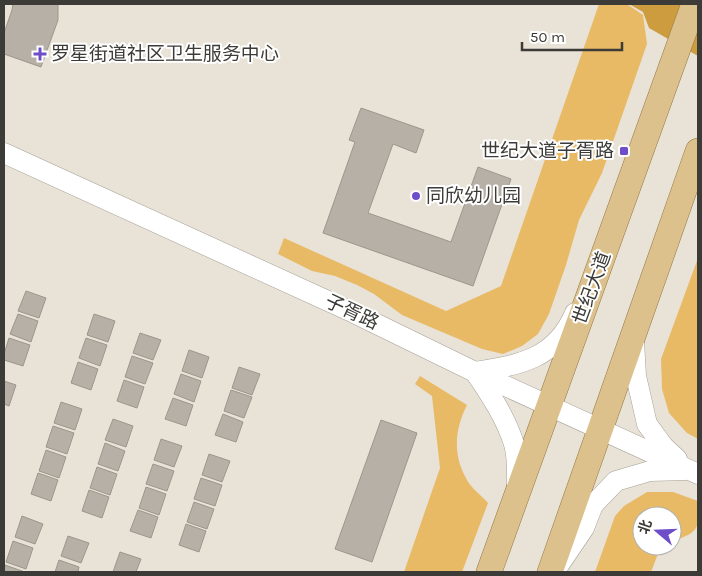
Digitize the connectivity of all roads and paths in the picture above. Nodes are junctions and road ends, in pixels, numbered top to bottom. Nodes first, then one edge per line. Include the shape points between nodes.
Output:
1 (694, 4) edge
2 (698, 151) edge
3 (4, 152) edge
4 (602, 261) junction
5 (634, 335) junction
6 (475, 372) junction
7 (549, 406) junction
8 (601, 428) junction
9 (694, 472) edge
10 (516, 497) junction
11 (489, 572) edge
12 (550, 572) edge
13 (555, 572) edge

1 - 4 main road, 世纪大道
2 - 5 main road
3 - 6 street, 子胥路
4 - 6 street via 570,325 551,347 514,366
4 - 7 main road, 世纪大道
5 - 8 main road
5 - 9 street via 636,376 647,424 663,446
6 - 7 street, 子胥路
6 - 10 street via 500,411 514,445 518,469
7 - 8 street, 子胥路
7 - 10 main road, 世纪大道
8 - 9 street, 子胥路
8 - 12 main road
9 - 13 street via 650,471 616,481 593,505 584,528
10 - 11 main road, 世纪大道

